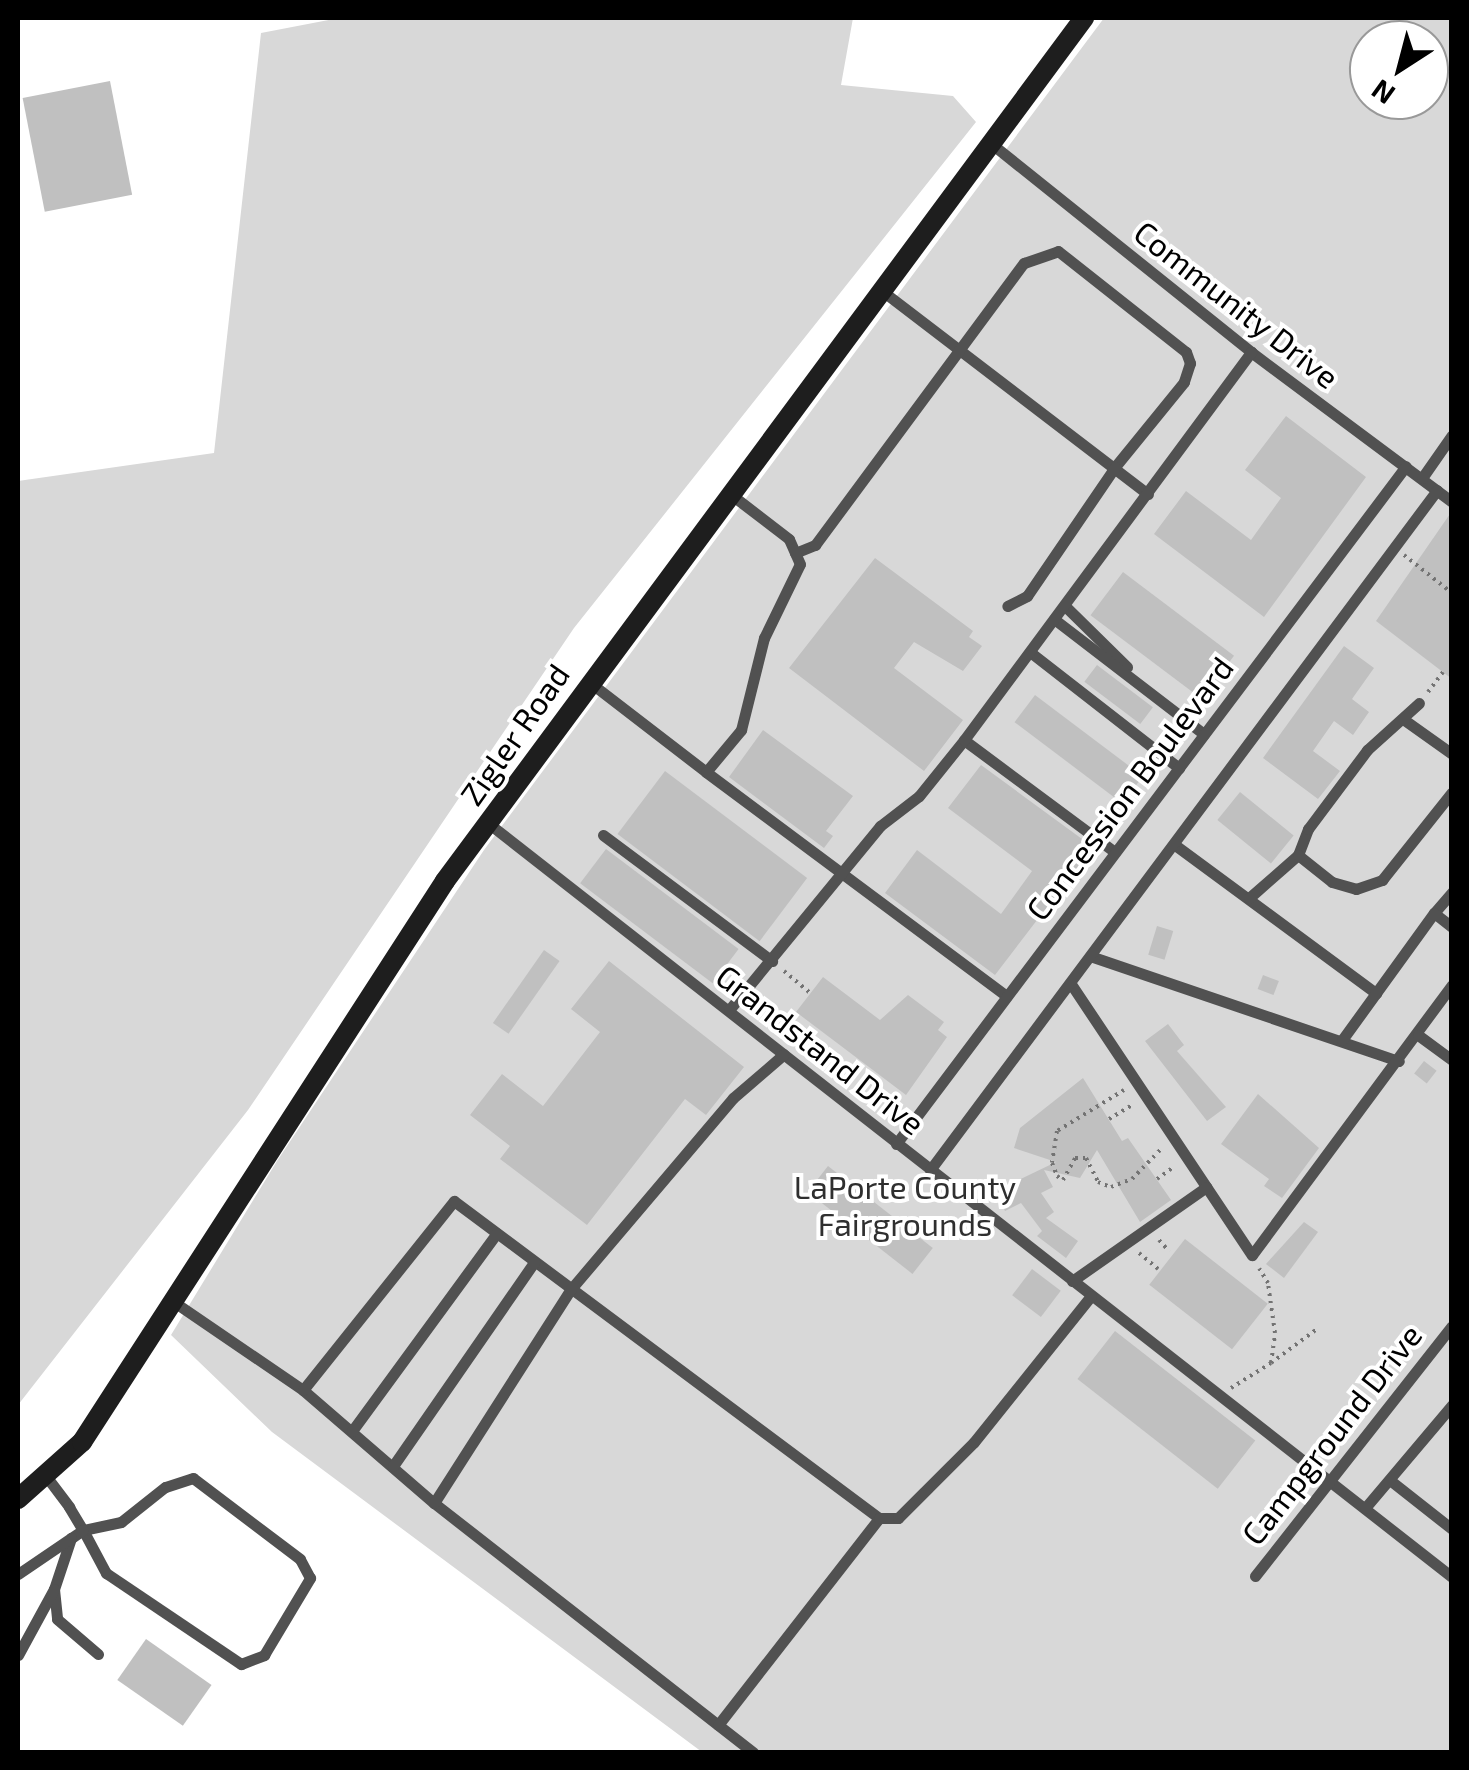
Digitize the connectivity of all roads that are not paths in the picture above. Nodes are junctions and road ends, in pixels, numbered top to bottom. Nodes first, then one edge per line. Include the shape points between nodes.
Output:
1 (1084, 18) edge
2 (993, 145) junction
3 (881, 290) junction
4 (960, 349) junction
5 (1250, 352) junction
6 (1452, 435) edge
7 (1406, 466) junction
8 (1115, 467) junction
9 (1422, 478) junction
10 (1437, 490) junction
11 (729, 493) junction
12 (1148, 494) junction
13 (1452, 502) edge
14 (795, 553) junction
15 (1007, 606) dead end
16 (1065, 606) junction
17 (1054, 620) junction
18 (1030, 652) junction
19 (588, 681) junction
20 (1158, 698) junction
21 (1419, 704) road end
22 (1403, 719) junction
23 (1204, 734) junction
24 (964, 740) junction
25 (1452, 754) edge
26 (1179, 768) junction
27 (706, 772) junction
28 (1452, 792) edge
29 (488, 823) junction
30 (603, 835) dead end
31 (1176, 844) junction
32 (1116, 852) junction
33 (1298, 855) junction
34 (838, 874) junction
35 (1452, 892) edge
36 (1249, 898) junction
37 (1434, 913) junction
38 (1452, 927) edge
39 (1093, 957) junction
40 (772, 961) junction
41 (1071, 984) junction
42 (1452, 985) edge
43 (1376, 993) junction
44 (1006, 996) junction
45 (729, 1010) junction
46 (1418, 1035) junction
47 (1342, 1040) junction
48 (784, 1054) junction
49 (1452, 1060) edge
50 (1399, 1061) junction
51 (896, 1144) junction
52 (930, 1170) junction
53 (1206, 1187) junction
54 (496, 1234) junction
55 (534, 1262) junction
56 (1072, 1281) junction
57 (571, 1289) junction
58 (1091, 1296) junction
59 (177, 1304) junction
60 (1452, 1326) edge
61 (303, 1390) junction
62 (1452, 1405) edge
63 (352, 1431) junction
64 (392, 1466) junction
65 (46, 1476) junction
66 (1326, 1477) junction
67 (1391, 1482) junction
68 (18, 1499) edge
69 (434, 1502) junction
70 (1365, 1508) junction
71 (879, 1518) junction
72 (1452, 1529) edge
73 (77, 1534) junction
74 (18, 1574) edge
75 (1255, 1576) dead end
76 (1452, 1577) edge
77 (54, 1589) junction
78 (98, 1654) dead end
79 (18, 1655) edge
80 (718, 1724) junction
81 (752, 1752) edge

1 - 2 street, Zigler Road
2 - 3 street, Zigler Road
2 - 5 lane, Community Drive
3 - 4 lane
3 - 11 street, Zigler Road
4 - 8 lane
4 - 8 lane via 1024,263 1048,252 1067,254 1186,352 1190,363 1184,382
4 - 14 lane via 816,546
5 - 7 lane, Community Drive
5 - 12 lane
6 - 9 lane
7 - 9 lane, Community Drive
7 - 23 lane, Concession Boulevard
8 - 12 lane
8 - 15 lane via 1027,596
9 - 10 lane, Community Drive
10 - 13 lane, Community Drive
10 - 31 lane
11 - 14 lane via 789,538
11 - 19 street, Zigler Road
12 - 16 lane
14 - 27 lane via 800,564 764,638 741,730
16 - 17 lane
16 - 20 lane
17 - 18 lane
17 - 20 lane
18 - 24 lane
18 - 26 lane
19 - 27 lane
19 - 29 street, Zigler Road
20 - 23 lane
21 - 22 lane
22 - 25 lane
22 - 33 lane via 1367,750 1308,828
23 - 26 lane, Concession Boulevard
24 - 32 lane
24 - 34 lane via 919,796 880,826
26 - 32 lane, Concession Boulevard
27 - 34 lane
28 - 33 lane via 1382,880 1356,890 1332,882
29 - 45 lane, Grandstand Drive
29 - 59 street, Zigler Road
30 - 40 lane
31 - 36 lane
31 - 39 lane
32 - 44 lane, Concession Boulevard
33 - 36 lane
34 - 40 lane
34 - 44 lane
35 - 37 lane
36 - 43 lane
37 - 38 lane
37 - 43 lane
39 - 41 lane
39 - 47 lane
40 - 45 lane
41 - 52 lane
41 - 53 lane
42 - 46 lane
43 - 47 lane
44 - 51 lane, Concession Boulevard
45 - 48 lane, Grandstand Drive
46 - 49 lane
46 - 50 lane
47 - 50 lane
48 - 51 lane, Grandstand Drive
48 - 57 lane via 733,1098
50 - 53 lane via 1252,1256
51 - 52 lane, Grandstand Drive
52 - 56 lane, Grandstand Drive
53 - 56 lane
54 - 55 lane
54 - 61 lane via 454,1201
54 - 63 lane
55 - 57 lane
55 - 64 lane
56 - 58 lane, Grandstand Drive
57 - 69 lane
57 - 71 lane
58 - 66 lane, Grandstand Drive
58 - 71 lane via 974,1442 898,1518
59 - 61 lane
59 - 65 street, Zigler Road via 82,1442
60 - 66 lane, Campground Drive
61 - 63 lane
62 - 67 lane
63 - 64 lane
64 - 69 lane
65 - 68 street, Zigler Road
65 - 73 lane
66 - 70 lane, Grandstand Drive
66 - 75 lane, Campground Drive
67 - 70 lane
67 - 72 lane
69 - 80 lane
70 - 76 lane, Grandstand Drive
71 - 80 lane
73 - 73 lane via 106,1573 242,1664 264,1655 310,1578 300,1559 193,1478 166,1487 121,1522
73 - 74 lane
73 - 77 lane
77 - 78 lane via 58,1619
77 - 79 lane
80 - 81 lane

